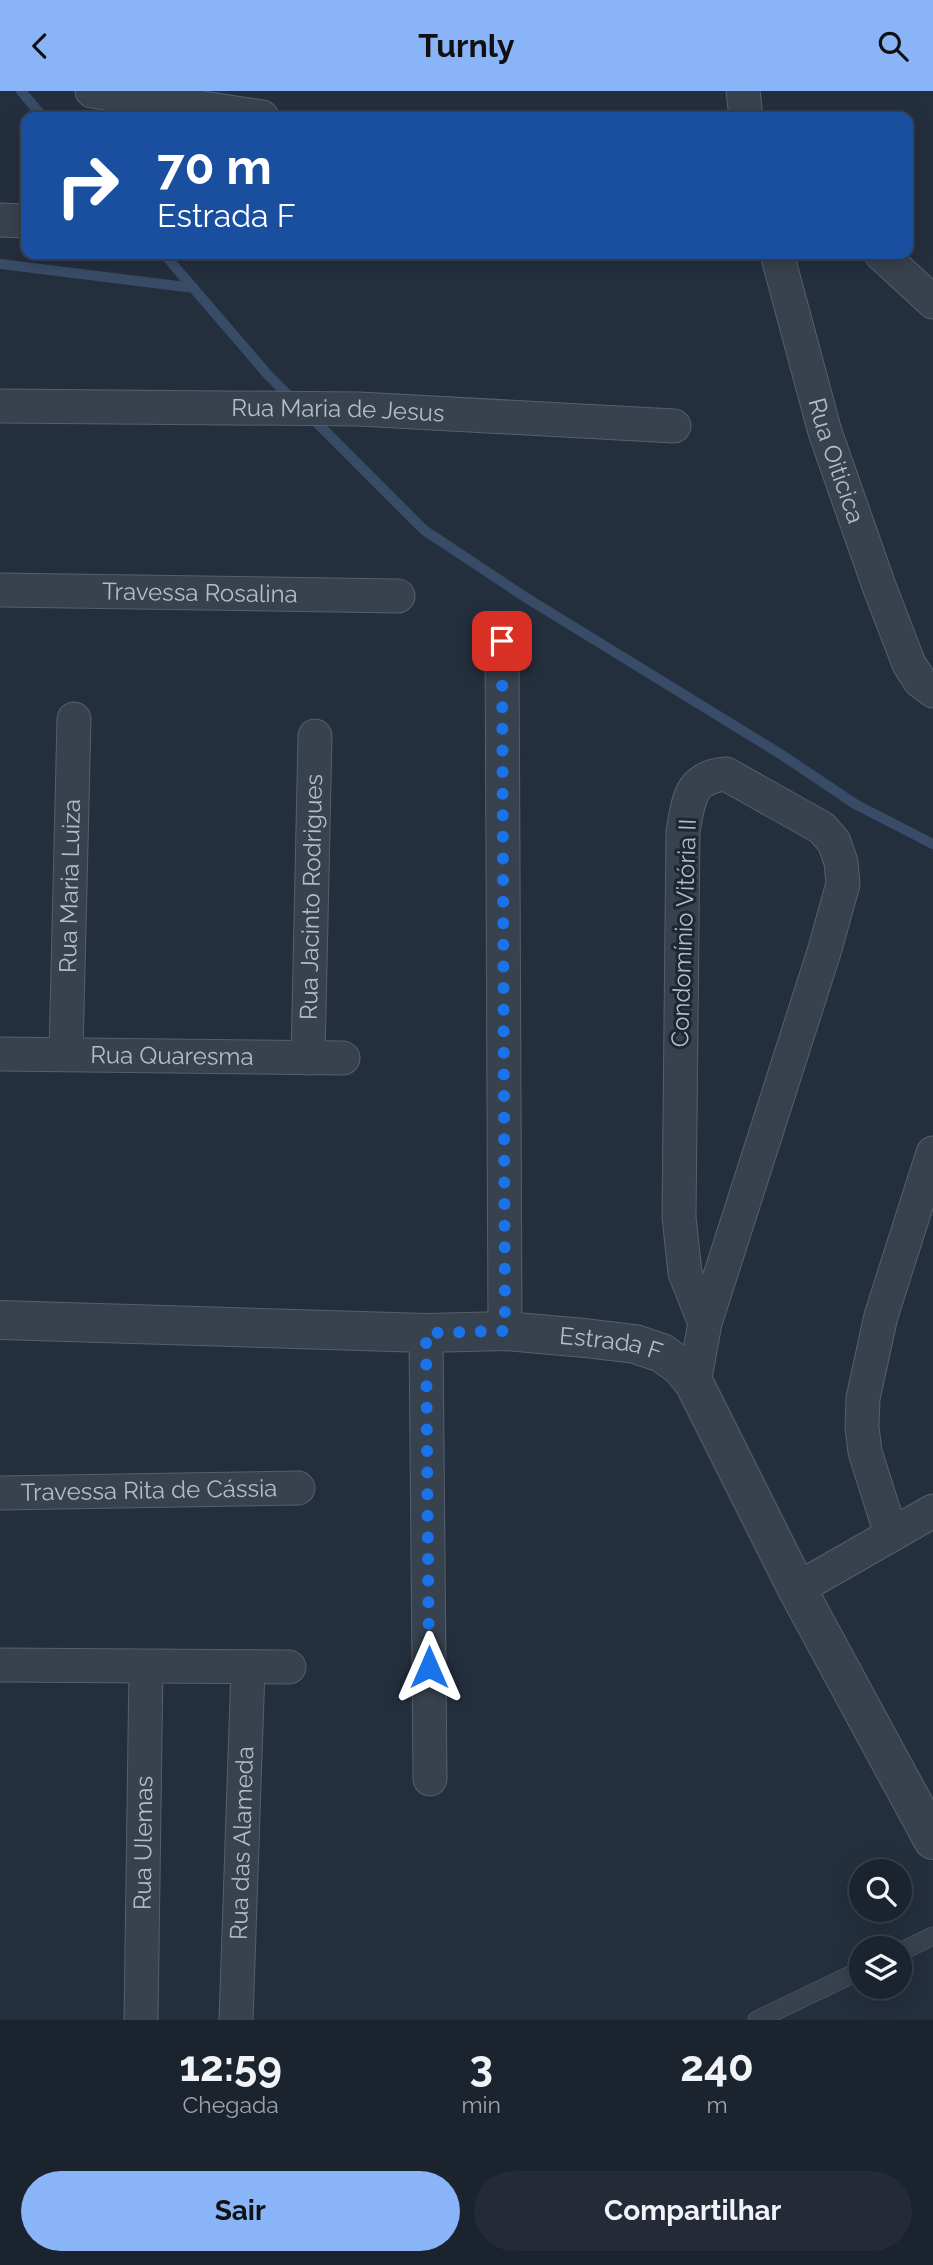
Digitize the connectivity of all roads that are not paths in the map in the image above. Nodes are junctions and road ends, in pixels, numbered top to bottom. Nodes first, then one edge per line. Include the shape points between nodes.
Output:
1 (92, 91) edge
2 (743, 91) edge
3 (229, 112) edge
4 (745, 112) edge
5 (0, 220) edge
6 (21, 221) edge
7 (778, 259) edge
8 (886, 259) edge
9 (933, 302) edge
10 (0, 406) edge
11 (674, 426) dead end
12 (0, 590) edge
13 (398, 596) dead end
14 (502, 641) dead end
15 (933, 691) edge
16 (74, 719) dead end
17 (316, 736) dead end
18 (0, 1054) edge
19 (66, 1054) junction
20 (308, 1058) junction
21 (343, 1058) dead end
22 (933, 1153) edge
23 (0, 1320) edge
24 (705, 1323) junction
25 (505, 1331) junction
26 (426, 1333) junction
27 (694, 1383) junction
28 (298, 1488) dead end
29 (0, 1493) edge
30 (933, 1511) edge
31 (891, 1534) junction
32 (797, 1589) junction
33 (0, 1665) edge
34 (146, 1667) junction
35 (289, 1667) dead end
36 (248, 1668) junction
37 (430, 1779) dead end
38 (933, 1840) edge
39 (933, 1935) edge
40 (912, 1946) edge
41 (849, 1976) edge
42 (141, 2020) edge
43 (236, 2020) edge
44 (757, 2020) edge

1 - 3 street
2 - 4 street
5 - 6 street
7 - 15 street, Rua Oiticica via 825,432 909,664
8 - 9 street
10 - 11 street, Rua Maria de Jesus via 359,409
12 - 13 street, Travessa Rosalina
14 - 25 street
16 - 19 street, Rua Maria Luiza
17 - 20 street, Rua Jacinto Rodrigues
18 - 19 street, Rua Quaresma
19 - 20 street, Rua Quaresma
20 - 21 street, Rua Quaresma
22 - 31 street via 881,1316 863,1398 865,1452
23 - 26 street, Estrada F
24 - 24 street, Condomínio Vitória II via 685,1273 679,1217 683,831 699,782 726,774 822,828 834,842 843,884
24 - 27 street, Condomínio Vitória II
25 - 26 street, Estrada F
25 - 27 street, Estrada F via 635,1343 662,1353
26 - 37 street
27 - 32 street, Estrada F
28 - 29 street, Travessa Rita de Cássia
30 - 31 street
31 - 32 street
32 - 38 street, Estrada F
33 - 34 street
34 - 36 street
34 - 42 street, Rua Ulemas
35 - 36 street
36 - 43 street, Rua das Alameda
39 - 40 lane
41 - 44 lane

